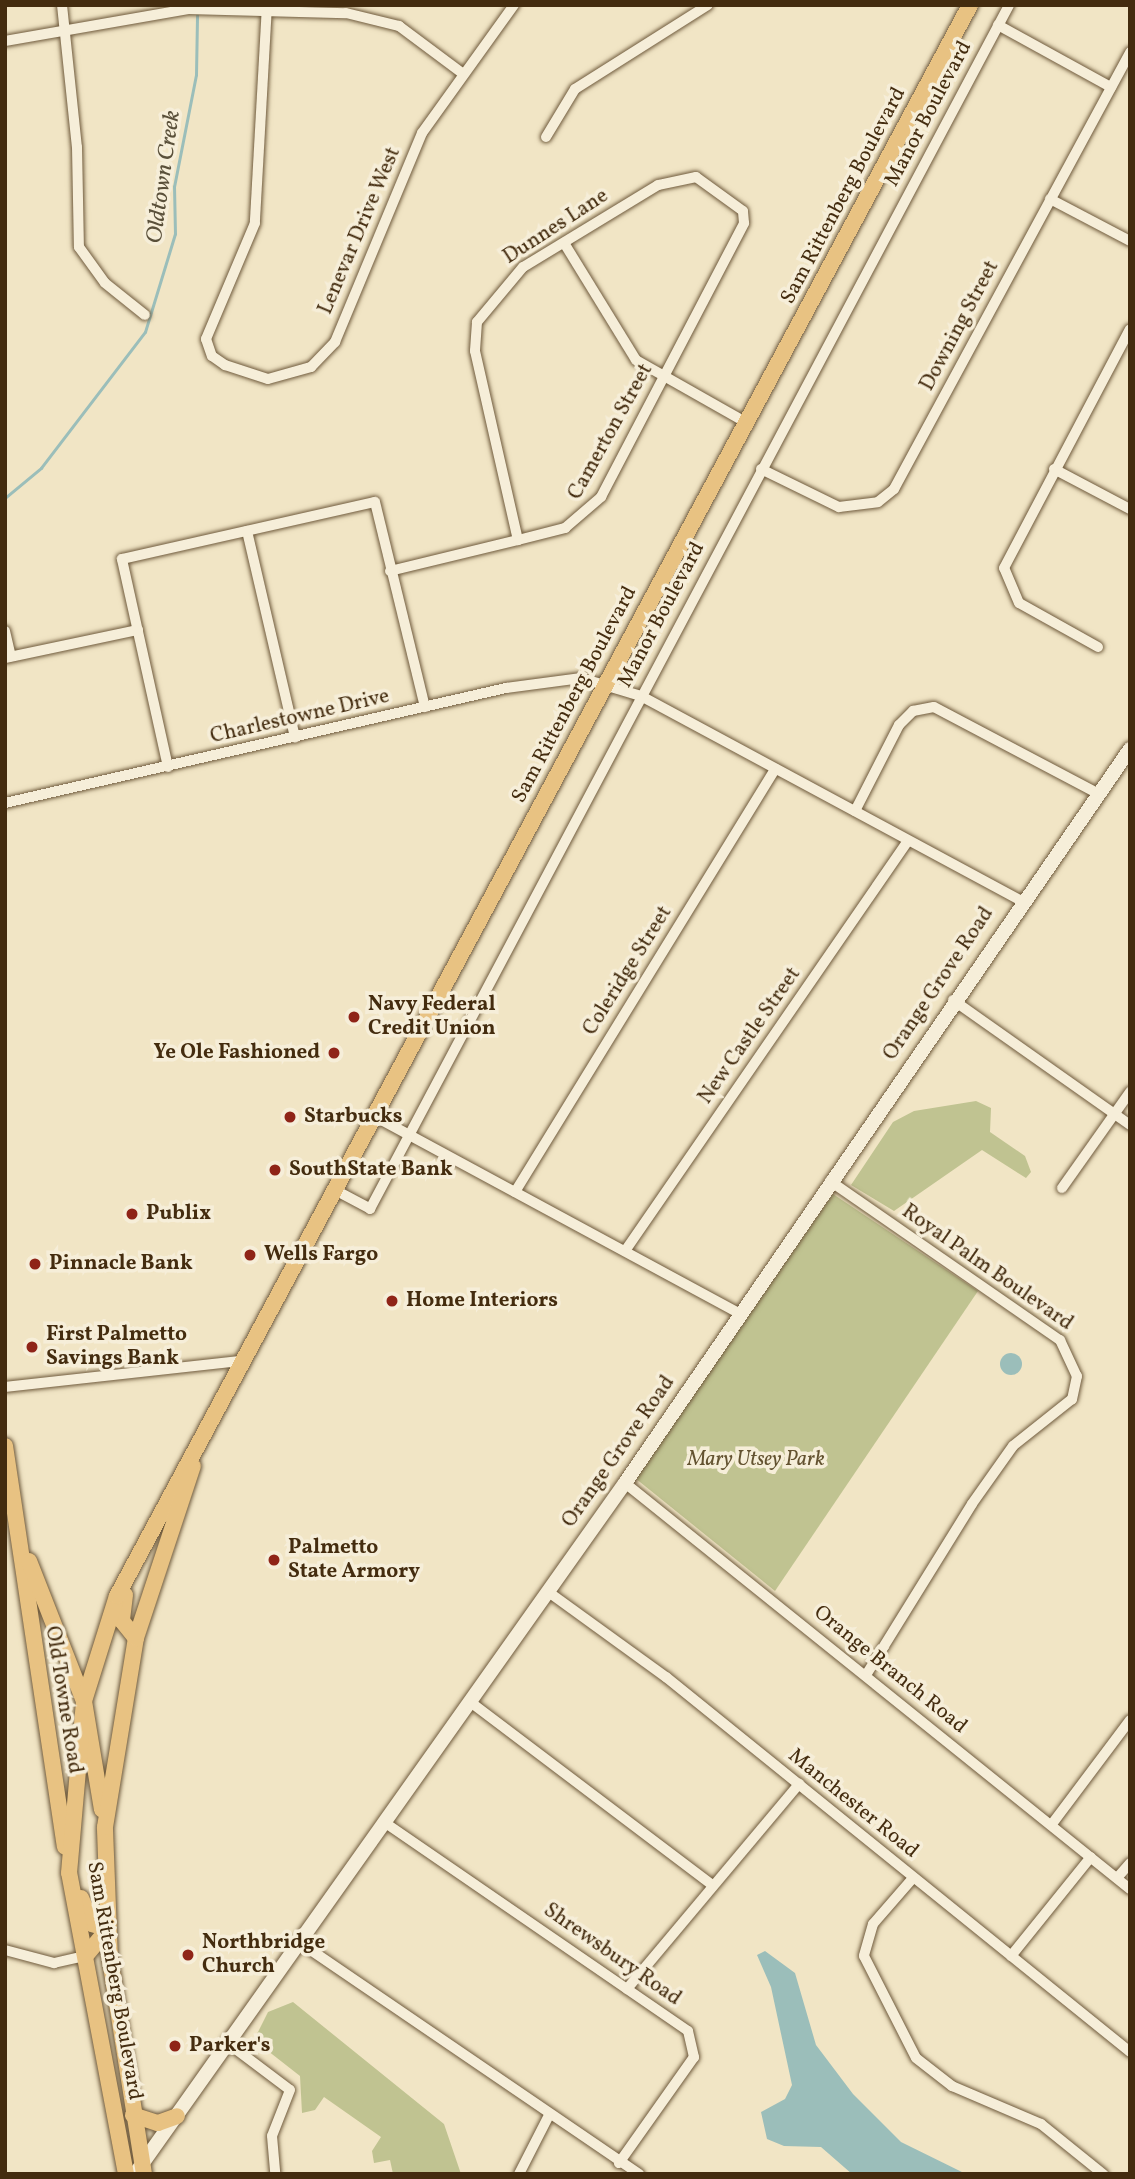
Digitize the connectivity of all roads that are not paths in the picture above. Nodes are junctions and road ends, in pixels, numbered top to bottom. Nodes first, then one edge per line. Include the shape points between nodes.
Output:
1 (62, 5) edge
2 (514, 5) edge
3 (691, 5) edge
4 (708, 5) edge
5 (970, 5) edge
6 (1009, 5) edge
7 (267, 8) edge
8 (682, 20) junction
9 (998, 26) junction
10 (67, 30) junction
11 (5, 41) edge
12 (1130, 51) edge
13 (462, 73) junction
14 (1111, 86) junction
15 (545, 137) dead end
16 (1050, 200) junction
17 (744, 223) joint
18 (1130, 241) edge
19 (564, 243) junction
20 (145, 315) dead end
21 (1130, 329) edge
22 (663, 379) junction
23 (747, 423) junction
24 (761, 469) junction
25 (1054, 469) junction
26 (1130, 509) edge
27 (247, 531) junction
28 (518, 540) junction
29 (390, 571) junction
30 (138, 629) junction
31 (5, 631) edge
32 (1098, 647) dead end
33 (8, 657) edge
34 (604, 682) junction
35 (641, 696) junction
36 (425, 707) junction
37 (295, 738) junction
38 (1130, 749) edge
39 (168, 767) junction
40 (775, 769) junction
41 (1099, 794) junction
42 (5, 803) edge
43 (855, 811) junction
44 (907, 842) junction
45 (1021, 901) junction
46 (954, 1000) junction
47 (1130, 1092) edge
48 (1115, 1114) junction
49 (376, 1117) junction
50 (1130, 1125) edge
51 (406, 1133) junction
52 (830, 1181) junction
53 (1062, 1188) dead end
54 (335, 1190) junction
55 (515, 1192) junction
56 (625, 1251) junction
57 (739, 1312) junction
58 (242, 1361) junction
59 (5, 1387) edge
60 (217, 1406) junction
61 (5, 1446) edge
62 (625, 1482) junction
63 (13, 1533) edge
64 (135, 1556) junction
65 (547, 1591) junction
66 (136, 1638) junction
67 (866, 1675) junction
68 (84, 1701) junction
69 (470, 1701) junction
70 (1130, 1720) edge
71 (799, 1784) junction
72 (384, 1822) junction
73 (1052, 1824) junction
74 (105, 1827) junction
75 (1091, 1857) junction
76 (1130, 1863) edge
77 (69, 1873) junction
78 (914, 1878) junction
79 (1117, 1878) junction
80 (712, 1885) junction
81 (1130, 1889) edge
82 (108, 1929) junction
83 (299, 1942) junction
84 (5, 1950) edge
85 (85, 1956) junction
86 (1011, 1956) junction
87 (627, 1989) junction
88 (116, 2011) junction
89 (229, 2044) junction
90 (1130, 2052) edge
91 (133, 2115) junction
92 (549, 2115) junction
93 (177, 2116) junction
94 (619, 2163) junction
95 (140, 2171) edge
96 (126, 2174) edge
97 (275, 2174) edge
98 (519, 2174) edge
99 (639, 2174) edge
100 (1104, 2174) edge

1 - 10 street
2 - 13 street, Lenevar Drive West
3 - 8 street
4 - 8 street
5 - 23 main road, Sam Rittenberg Boulevard
6 - 9 street, Manor Boulevard
7 - 10 street via 188,9
7 - 13 street via 346,13 399,26
7 - 13 street, Lenevar Drive West via 255,223 206,339 212,356 259,378 289,378 324,356 422,133
8 - 15 street via 575,89
9 - 14 street
9 - 24 street, Manor Boulevard
10 - 11 street
10 - 20 street via 77,147 74,225 94,271
12 - 14 street, Downing Street
14 - 16 street, Downing Street
16 - 18 street
16 - 24 street, Downing Street via 894,489 868,505 839,507
17 - 19 street, Dunnes Lane via 734,203 696,177 681,177
17 - 22 street, Camerton Street
19 - 22 street via 636,360
19 - 28 street, Dunnes Lane via 523,267 477,322 475,351
21 - 25 street
22 - 23 street
22 - 28 street, Camerton Street via 586,516
23 - 34 main road, Sam Rittenberg Boulevard
24 - 35 street, Manor Boulevard
25 - 26 street
25 - 32 street via 1008,557 1006,582 1019,603
27 - 29 street via 375,502
27 - 30 street via 122,559
27 - 37 street
28 - 29 street, Camerton Street
29 - 36 street
30 - 33 street
30 - 39 street
31 - 33 street
34 - 35 street
34 - 36 street, Charlestowne Drive via 536,682
34 - 49 main road, Sam Rittenberg Boulevard
35 - 40 street
35 - 51 street, Manor Boulevard
36 - 37 street, Charlestowne Drive
37 - 39 street, Charlestowne Drive
38 - 41 street, Orange Grove Road
39 - 42 street, Charlestowne Drive
40 - 43 street
40 - 55 street, Coleridge Street
41 - 43 street via 934,707 913,711 899,725
41 - 45 street, Orange Grove Road
43 - 44 street
44 - 45 street
44 - 56 street, New Castle Street
45 - 46 street, Orange Grove Road
46 - 48 street
46 - 52 street, Orange Grove Road
47 - 48 street
48 - 50 street
48 - 53 street
49 - 51 street
49 - 54 main road, Sam Rittenberg Boulevard
51 - 54 street, Manor Boulevard via 370,1209
51 - 55 street
52 - 57 street, Orange Grove Road
52 - 67 street, Royal Palm Boulevard via 1060,1340 1077,1376 1072,1399 1013,1446 972,1504
54 - 58 main road, Sam Rittenberg Boulevard
55 - 56 street
56 - 57 street
57 - 62 street, Orange Grove Road
58 - 59 street
58 - 60 main road, Sam Rittenberg Boulevard
60 - 64 main road, Sam Rittenberg Boulevard
60 - 66 main road, Sam Rittenberg Boulevard
61 - 63 main road, Old Towne Road
62 - 65 street, Orange Grove Road
62 - 67 street, Orange Branch Road
63 - 68 main road, Old Towne Road
63 - 77 main road, Old Towne Road
64 - 66 main road via 121,1611 125,1629
64 - 68 main road, Sam Rittenberg Boulevard
65 - 69 street, Orange Grove Road
65 - 71 street, Manchester Road
66 - 74 main road, Sam Rittenberg Boulevard
67 - 73 street, Orange Branch Road
68 - 74 main road, Old Towne Road
68 - 77 main road, Sam Rittenberg Boulevard
69 - 72 street, Orange Grove Road
69 - 80 street
70 - 73 street
71 - 78 street, Manchester Road
71 - 80 street
72 - 83 street, Orange Grove Road
72 - 87 street, Shrewsbury Road
73 - 75 street, Orange Branch Road
74 - 82 main road, Sam Rittenberg Boulevard
75 - 79 street, Orange Branch Road
75 - 86 street
76 - 79 street
77 - 82 main road via 92,1924
77 - 85 main road, Sam Rittenberg Boulevard
78 - 86 street, Manchester Road
78 - 100 street via 873,1924 864,1956 916,2058 952,2086 1041,2124
79 - 81 street, Orange Branch Road
80 - 87 street
82 - 85 main road
82 - 88 main road, Sam Rittenberg Boulevard
83 - 89 street, Orange Grove Road
83 - 92 street
84 - 85 street via 54,1963
85 - 88 main road via 101,1974
85 - 96 main road, Sam Rittenberg Boulevard
86 - 90 street, Manchester Road
87 - 94 street, Shrewsbury Road via 688,2031 694,2057
88 - 91 main road, Sam Rittenberg Boulevard
89 - 93 street, Orange Grove Road
89 - 97 street via 290,2090 272,2136
91 - 93 main road via 158,2123
91 - 95 main road, Sam Rittenberg Boulevard
92 - 94 street
92 - 98 street
93 - 95 street, Orange Grove Road
94 - 99 street

